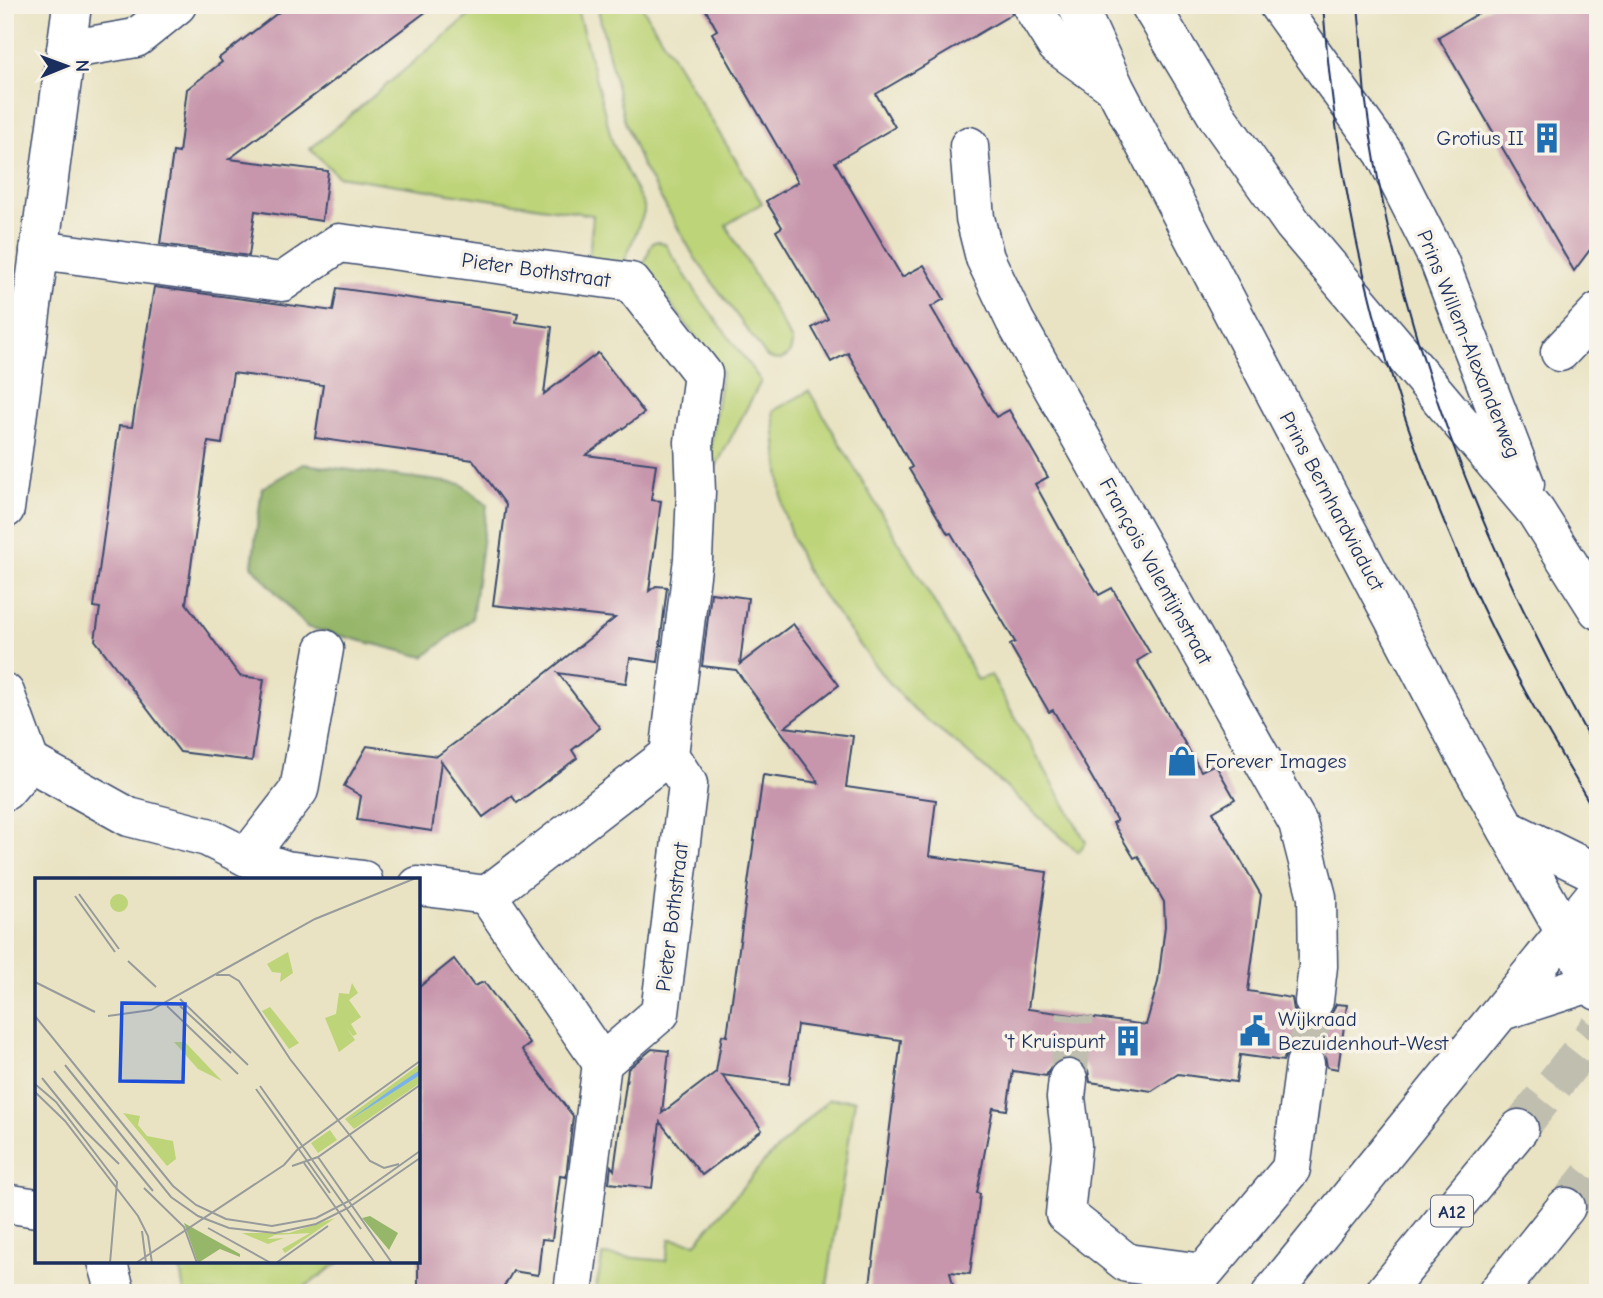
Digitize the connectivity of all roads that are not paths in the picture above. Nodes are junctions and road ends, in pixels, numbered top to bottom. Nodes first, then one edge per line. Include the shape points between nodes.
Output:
1 (72, 5) edge
2 (177, 5) edge
3 (1031, 5) edge
4 (1077, 5) edge
5 (1150, 5) edge
6 (1278, 5) edge
7 (66, 50) junction
8 (1115, 88) junction
9 (969, 146) dead end
10 (39, 250) junction
11 (1598, 312) edge
12 (1560, 352) dead end
13 (5, 509) edge
14 (1536, 512) junction
15 (1598, 610) edge
16 (324, 649) dead end
17 (5, 693) edge
18 (669, 755) junction
19 (30, 762) junction
20 (5, 792) edge
21 (1507, 830) junction
22 (247, 858) junction
23 (1598, 874) edge
24 (348, 878) edge
25 (420, 886) edge
26 (1598, 891) edge
27 (487, 895) junction
28 (1565, 932) junction
29 (1596, 985) edge
30 (1314, 1000) tunnel mouth
31 (1503, 1011) junction
32 (602, 1063) junction
33 (1306, 1064) tunnel mouth
34 (1068, 1079) tunnel mouth
35 (1519, 1129) tunnel mouth
36 (5, 1203) edge
37 (1566, 1207) tunnel mouth
38 (35, 1208) edge
39 (108, 1263) edge
40 (1195, 1283) edge
41 (116, 1293) edge
42 (573, 1293) edge
43 (1272, 1293) edge
44 (1384, 1293) edge
45 (1497, 1293) edge

1 - 7 street
2 - 7 street via 136,38
3 - 8 street via 1056,45
4 - 8 street, Prins Bernhardviaduct
5 - 14 street via 1220,121 1293,224
6 - 14 street, Prins Willem-Alexanderweg via 1384,153 1439,261
7 - 10 street
8 - 21 street, Prins Bernhardviaduct
9 - 30 street, François Valentijnstraat via 975,218 985,258 1015,321 1298,823 1317,897
10 - 13 street
10 - 18 street, Pieter Bothstraat via 282,282 339,243 631,282 703,374 694,442 693,559
11 - 12 street
14 - 15 street
16 - 22 street via 299,790
17 - 19 street
18 - 27 street
18 - 32 street, Pieter Bothstraat via 688,784 660,1013
19 - 20 street
19 - 22 street via 130,817 207,837
21 - 23 street
21 - 28 street, Prins Bernhardviaduct
22 - 24 street via 286,870
25 - 27 street
26 - 28 street
27 - 32 street
28 - 29 street, Prins Bernhardviaduct
28 - 31 street
29 - 31 street
31 - 43 street
32 - 42 street
33 - 40 street via 1291,1169
34 - 40 street via 1072,1145 1065,1214 1127,1263
35 - 44 street, A12
36 - 38 street
37 - 45 street
39 - 41 street

